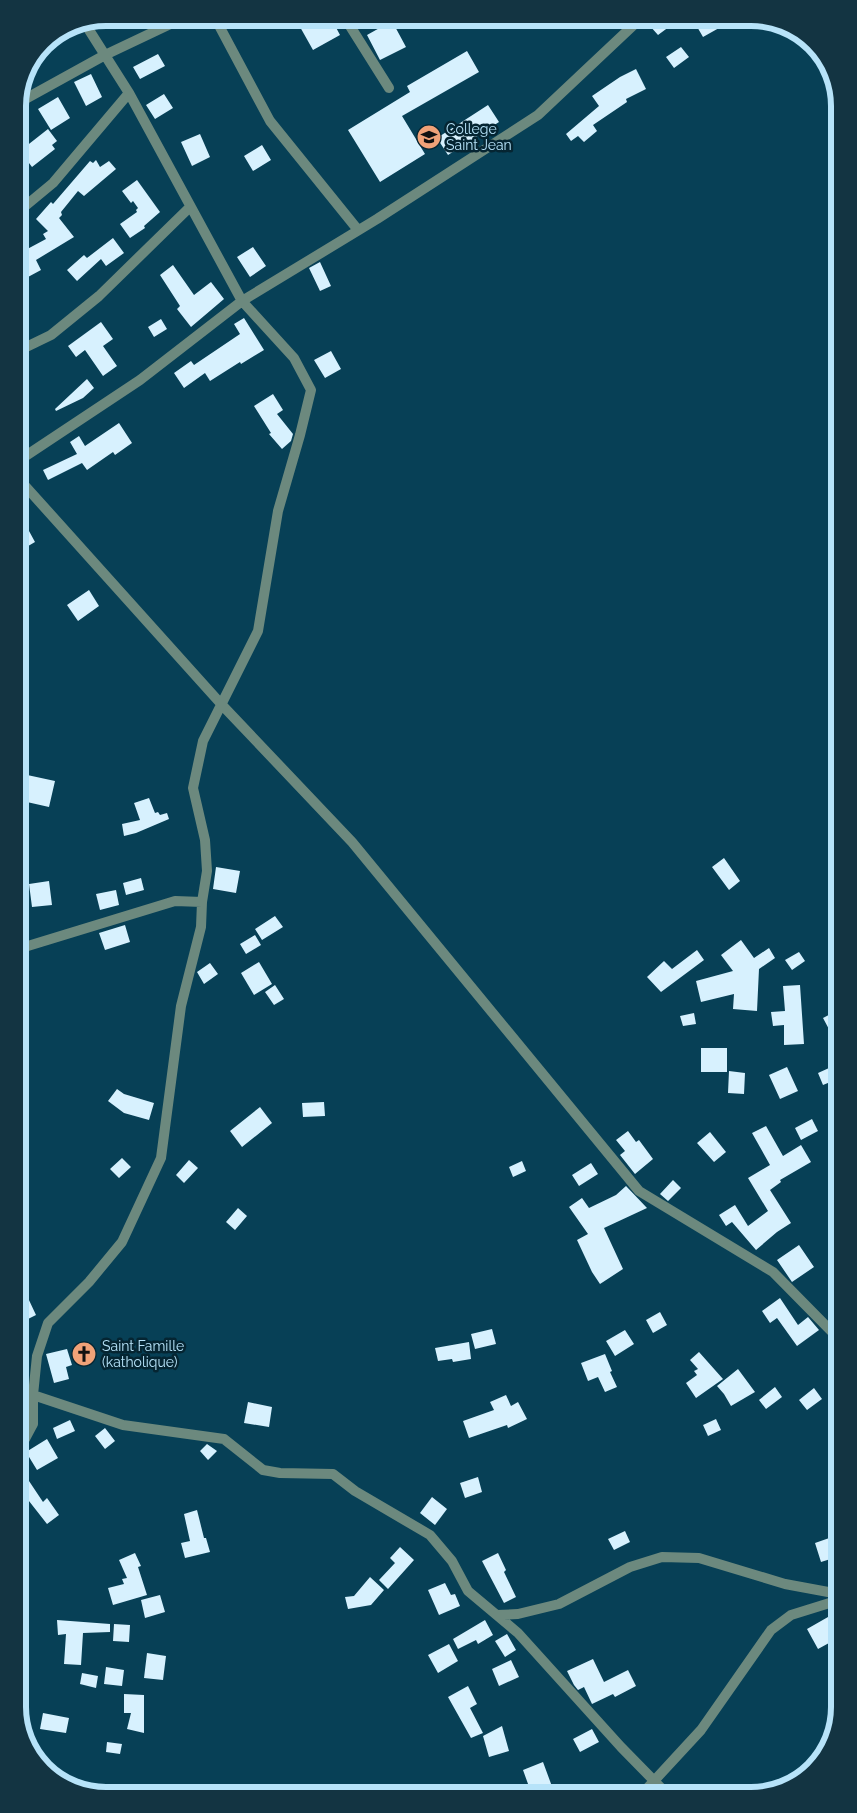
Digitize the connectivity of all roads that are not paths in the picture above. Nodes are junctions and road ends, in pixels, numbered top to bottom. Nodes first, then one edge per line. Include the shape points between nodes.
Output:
1 (167, 26) edge
2 (219, 26) edge
3 (350, 26) edge
4 (633, 26) edge
5 (88, 29) edge
6 (105, 55) junction
7 (389, 88) dead end
8 (129, 93) junction
9 (27, 98) edge
10 (26, 205) edge
11 (190, 207) junction
12 (358, 230) junction
13 (242, 301) junction
14 (26, 347) edge
15 (26, 456) edge
16 (26, 487) edge
17 (222, 705) junction
18 (202, 902) junction
19 (26, 947) edge
20 (831, 1330) edge
21 (26, 1394) edge
22 (33, 1394) junction
23 (26, 1437) edge
24 (831, 1592) edge
25 (831, 1603) edge
26 (497, 1615) junction
27 (654, 1781) junction
28 (649, 1787) edge
29 (660, 1787) edge

1 - 6 street
2 - 12 street via 270,121
3 - 7 street
4 - 12 street via 538,115
5 - 6 street
6 - 8 street
6 - 9 street
8 - 10 street via 53,183
8 - 11 street
11 - 13 street
11 - 14 street via 99,296 51,335
12 - 13 street
13 - 15 street via 140,380
13 - 17 street via 294,358 311,390 278,510 258,631
16 - 17 street
17 - 18 street via 203,741 193,788 205,840 207,871
17 - 20 street via 352,842 639,1191 773,1272
18 - 19 street via 175,901
18 - 22 street via 200,927 181,1006 161,1158 122,1242 89,1282 48,1323 37,1356
21 - 22 street
22 - 23 street via 33,1424
22 - 26 street via 123,1425 224,1439 263,1470 333,1474 355,1491 430,1535 452,1561 468,1591
24 - 26 street via 786,1584 699,1558 662,1557 630,1567 559,1604 518,1614
25 - 27 street via 791,1615 771,1630 702,1730
26 - 27 street via 518,1633
27 - 28 street
27 - 29 street

